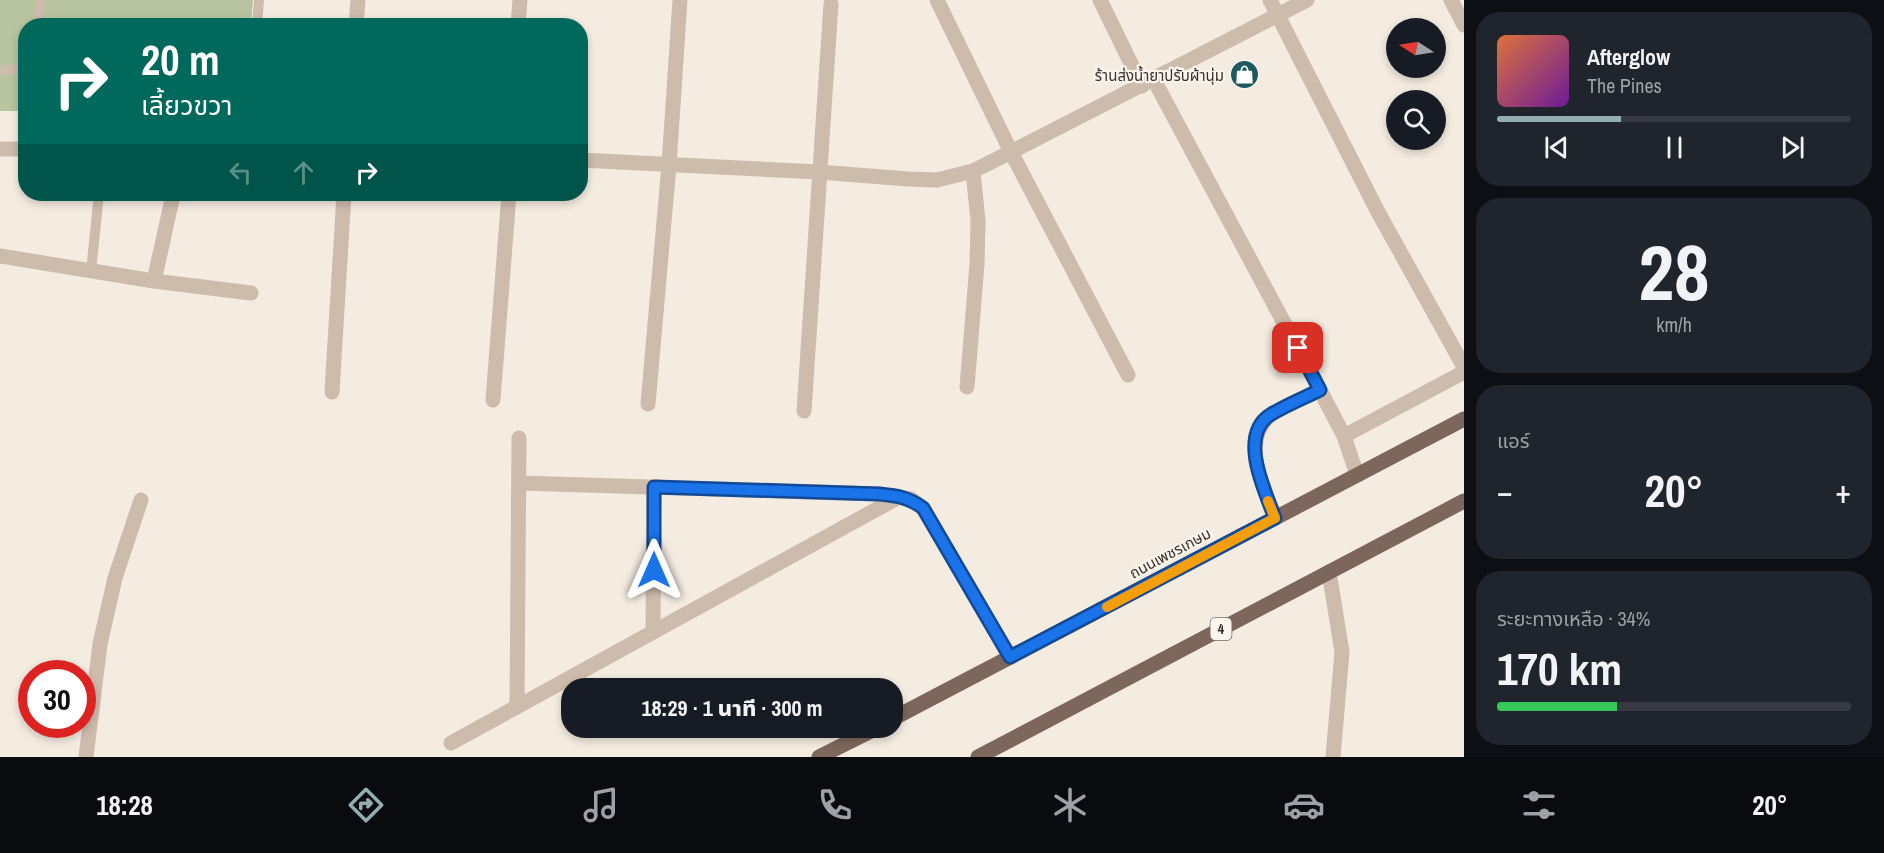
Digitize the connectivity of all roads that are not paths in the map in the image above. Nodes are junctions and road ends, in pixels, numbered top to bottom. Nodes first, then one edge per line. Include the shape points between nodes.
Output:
1 (41, 0) edge
2 (259, 0) edge
3 (358, 0) edge
4 (520, 0) edge
5 (680, 0) edge
6 (937, 0) edge
7 (1100, 0) edge
8 (1269, 0) edge
9 (1307, 0) edge
10 (1451, 0) edge
11 (831, 4) dead end
12 (1278, 15) junction
13 (38, 18) edge
14 (258, 18) edge
15 (357, 18) edge
16 (519, 18) edge
17 (1464, 25) edge
18 (18, 67) edge
19 (0, 70) edge
20 (1148, 82) junction
21 (0, 149) edge
22 (18, 150) edge
23 (1011, 152) junction
24 (588, 160) edge
25 (669, 165) junction
26 (973, 171) junction
27 (819, 172) junction
28 (98, 201) edge
29 (172, 201) edge
30 (344, 201) edge
31 (508, 201) edge
32 (0, 256) edge
33 (90, 272) junction
34 (154, 281) junction
35 (251, 293) dead end
36 (1464, 367) edge
37 (1464, 372) edge
38 (1128, 375) dead end
39 (967, 387) dead end
40 (1320, 390) junction
41 (332, 392) dead end
42 (493, 400) dead end
43 (648, 404) dead end
44 (804, 411) dead end
45 (1464, 418) edge
46 (1344, 436) junction
47 (519, 438) dead end
48 (1357, 475) junction
49 (519, 483) junction
50 (654, 487) junction
51 (899, 497) junction
52 (141, 500) dead end
53 (1464, 501) edge
54 (1275, 518) junction
55 (1329, 572) junction
56 (653, 633) junction
57 (1010, 657) junction
58 (517, 707) junction
59 (903, 713) edge
60 (857, 738) edge
61 (452, 743) dead end
62 (86, 757) edge
63 (819, 757) edge
64 (978, 757) edge
65 (1333, 757) edge

1 - 13 lane
2 - 14 lane
3 - 15 street
4 - 16 street
5 - 25 street
6 - 23 street
7 - 20 street
8 - 12 street
9 - 12 street
10 - 17 street
11 - 27 street
12 - 20 street
12 - 36 street via 1378,212
18 - 19 lane
20 - 23 street
20 - 40 street
21 - 22 street
23 - 26 street
23 - 38 street
24 - 25 street
25 - 27 street
25 - 43 street
26 - 27 street via 937,180
26 - 39 street via 977,264
27 - 44 street
28 - 33 lane
29 - 34 street
30 - 41 street
31 - 42 street
32 - 33 street
33 - 34 street
34 - 35 street
37 - 46 street
40 - 46 street
40 - 54 street via 1268,416 1257,431 1257,470
45 - 48 main road, ถนนเพชรเกษม
46 - 48 street
47 - 49 street
48 - 54 main road, ถนนเพชรเกษม
49 - 50 street
49 - 58 street
50 - 51 street
50 - 56 street
51 - 56 street
51 - 57 street via 923,508
52 - 62 street via 115,578 100,644
53 - 55 main road, 4
54 - 57 main road, ถนนเพชรเกษม
55 - 64 main road, 4
55 - 65 street via 1342,652
56 - 58 street
57 - 59 main road, ถนนเพชรเกษม
58 - 61 street
60 - 63 main road

